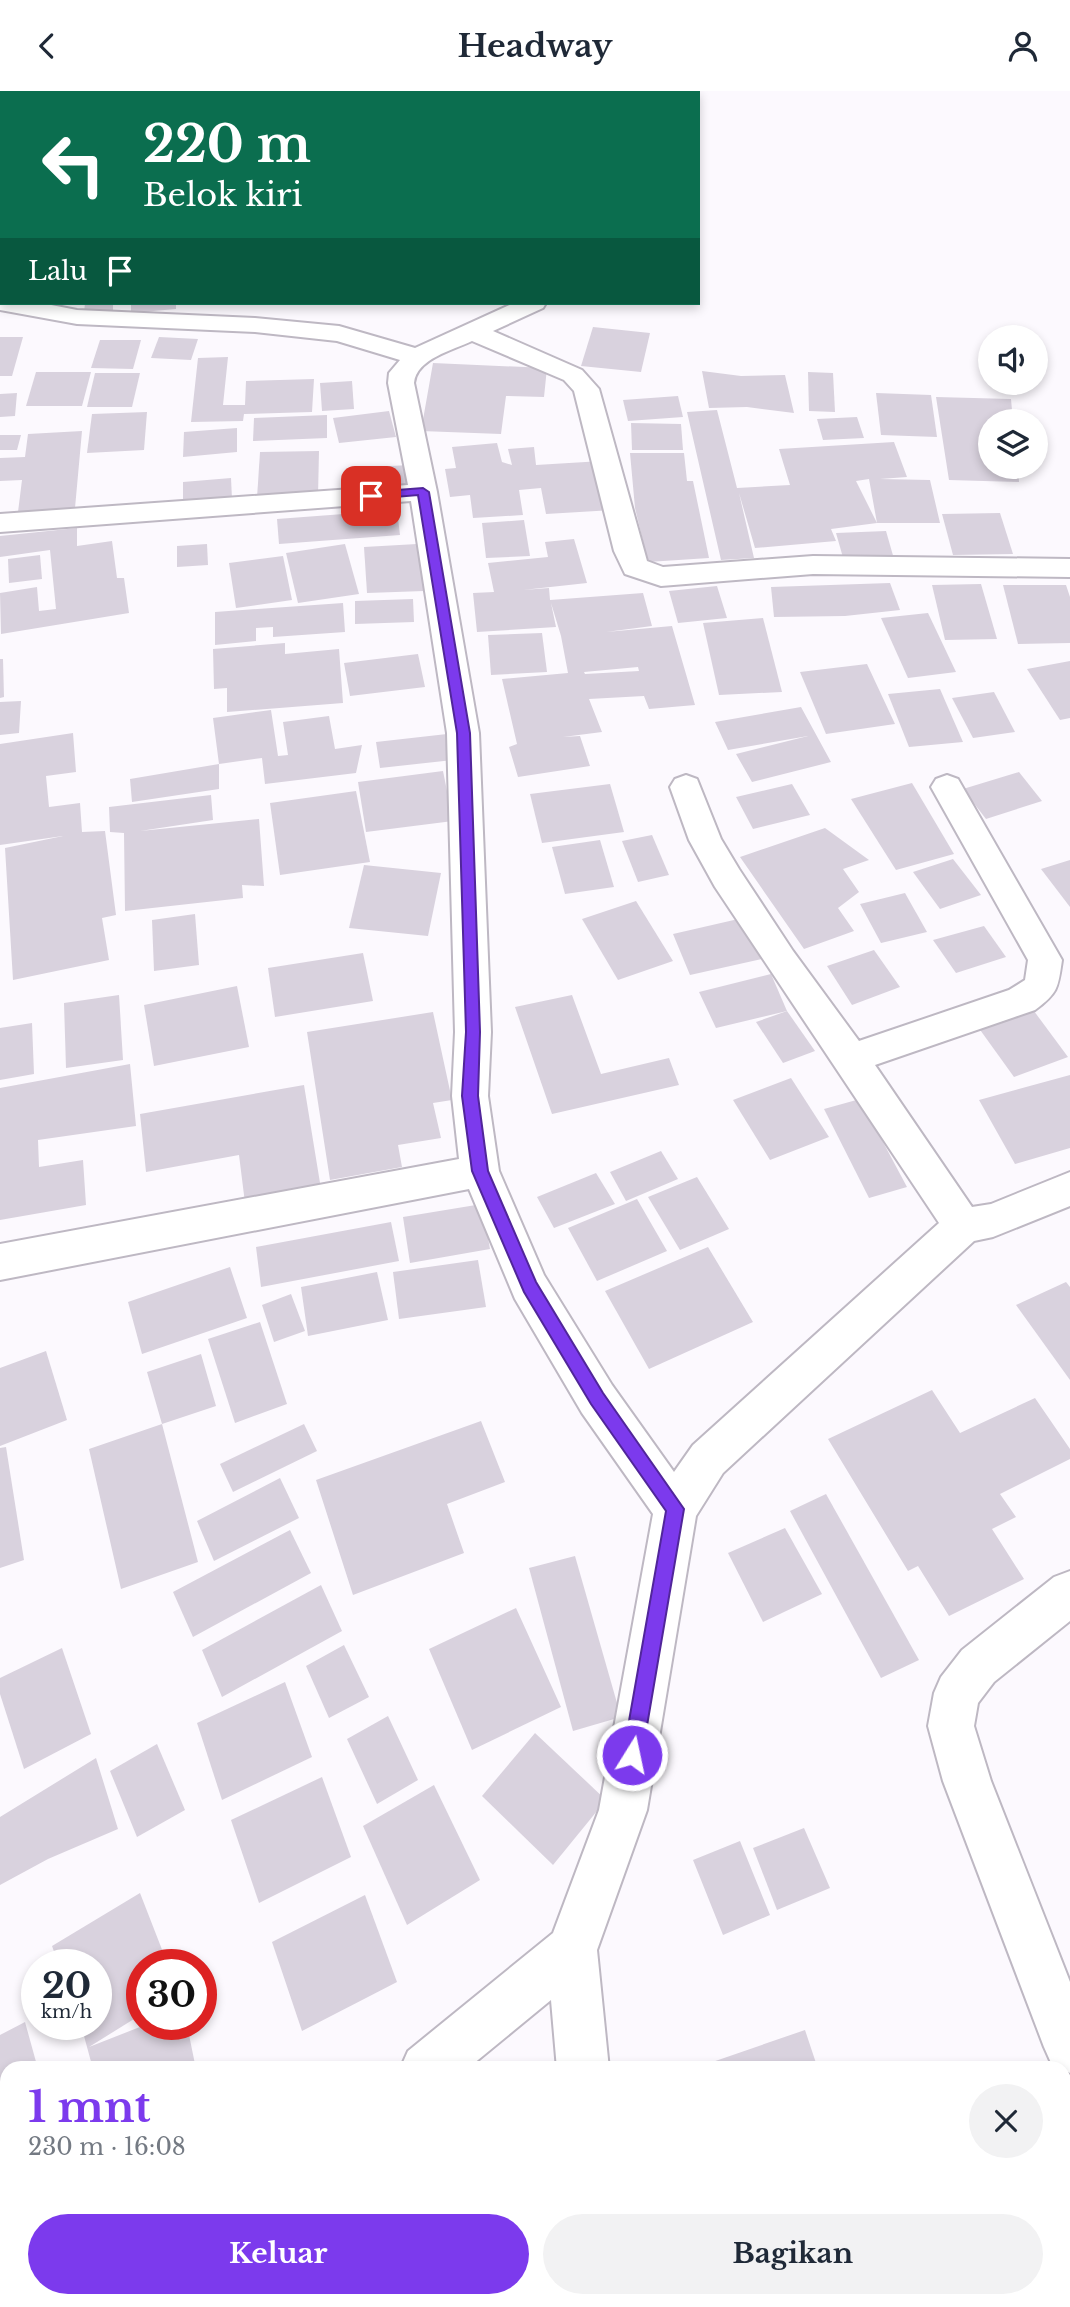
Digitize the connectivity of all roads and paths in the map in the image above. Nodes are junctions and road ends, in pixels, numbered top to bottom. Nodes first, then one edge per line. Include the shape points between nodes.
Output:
1 (16, 305) edge
2 (530, 305) edge
3 (472, 332) junction
4 (417, 357) junction
5 (423, 492) junction
6 (0, 523) edge
7 (1070, 568) edge
8 (686, 787) dead end
9 (947, 787) dead end
10 (851, 1058) junction
11 (480, 1171) junction
12 (1070, 1189) edge
13 (963, 1226) junction
14 (0, 1262) edge
15 (675, 1509) junction
16 (1070, 1593) edge
17 (572, 1950) junction
18 (1070, 2047) edge
19 (436, 2061) edge
20 (582, 2061) edge

1 - 4 street via 77,317 256,325 339,334
2 - 3 street
3 - 4 street
3 - 7 street via 573,375 586,389 635,567 661,577 813,565
4 - 5 street via 402,373 401,383
5 - 6 street
5 - 11 street via 463,733 473,1032 470,1096
8 - 10 street via 705,840 727,878
9 - 10 street via 1045,960 1041,987 1022,1000
10 - 13 street
11 - 14 street
11 - 15 street via 529,1286 597,1399
12 - 13 street via 993,1220
13 - 15 street via 708,1459
15 - 17 street via 623,1810
16 - 18 street via 978,1666 957,1693 951,1726 967,1781
17 - 19 street
17 - 20 street

